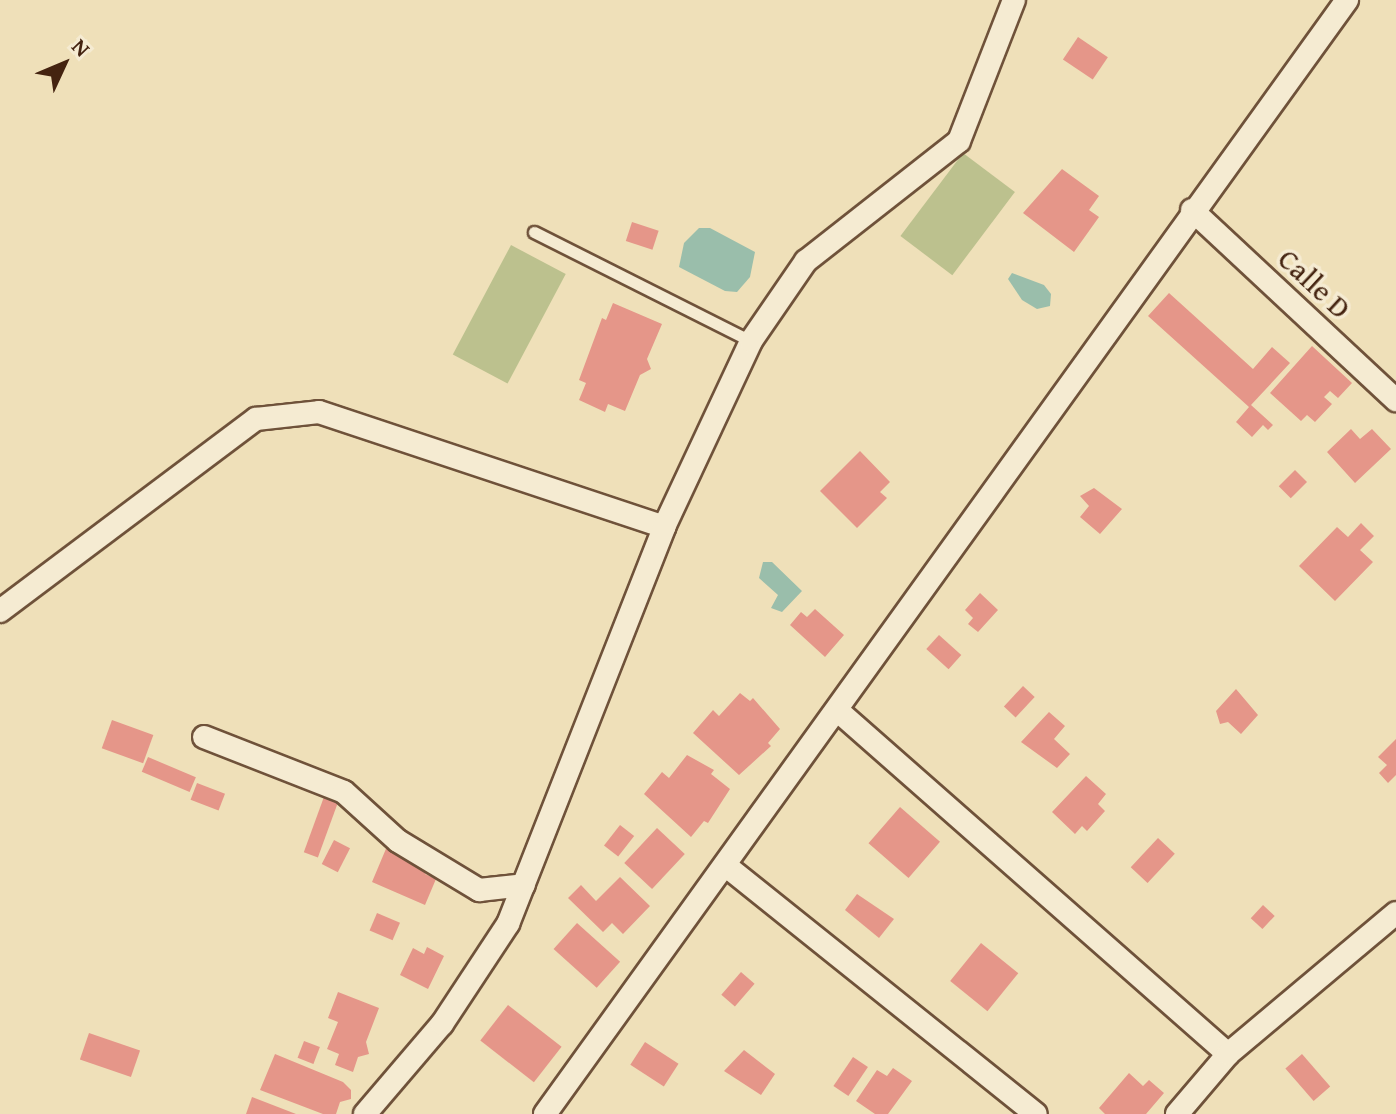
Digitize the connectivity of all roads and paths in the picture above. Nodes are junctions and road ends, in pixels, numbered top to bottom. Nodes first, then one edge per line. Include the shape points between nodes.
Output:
1 (1014, 0) edge
2 (1347, 0) edge
3 (1192, 210) junction
4 (534, 232) dead end
5 (751, 341) junction
6 (1396, 400) edge
7 (664, 527) junction
8 (0, 611) edge
9 (837, 710) junction
10 (204, 737) dead end
11 (725, 865) junction
12 (524, 885) junction
13 (1396, 913) edge
14 (1228, 1054) junction
15 (365, 1114) edge
16 (545, 1114) edge
17 (1036, 1114) edge
18 (1177, 1114) edge

1 - 5 street via 959,141 806,261
2 - 3 street
3 - 6 street, Calle D
3 - 9 street
4 - 5 lane
5 - 7 street
7 - 8 street via 319,412 256,419
7 - 12 street
9 - 11 street
9 - 14 street
10 - 12 street via 344,792 398,841 479,890
11 - 16 street
11 - 17 street
12 - 15 street via 508,924 442,1024
13 - 14 street
14 - 18 street

